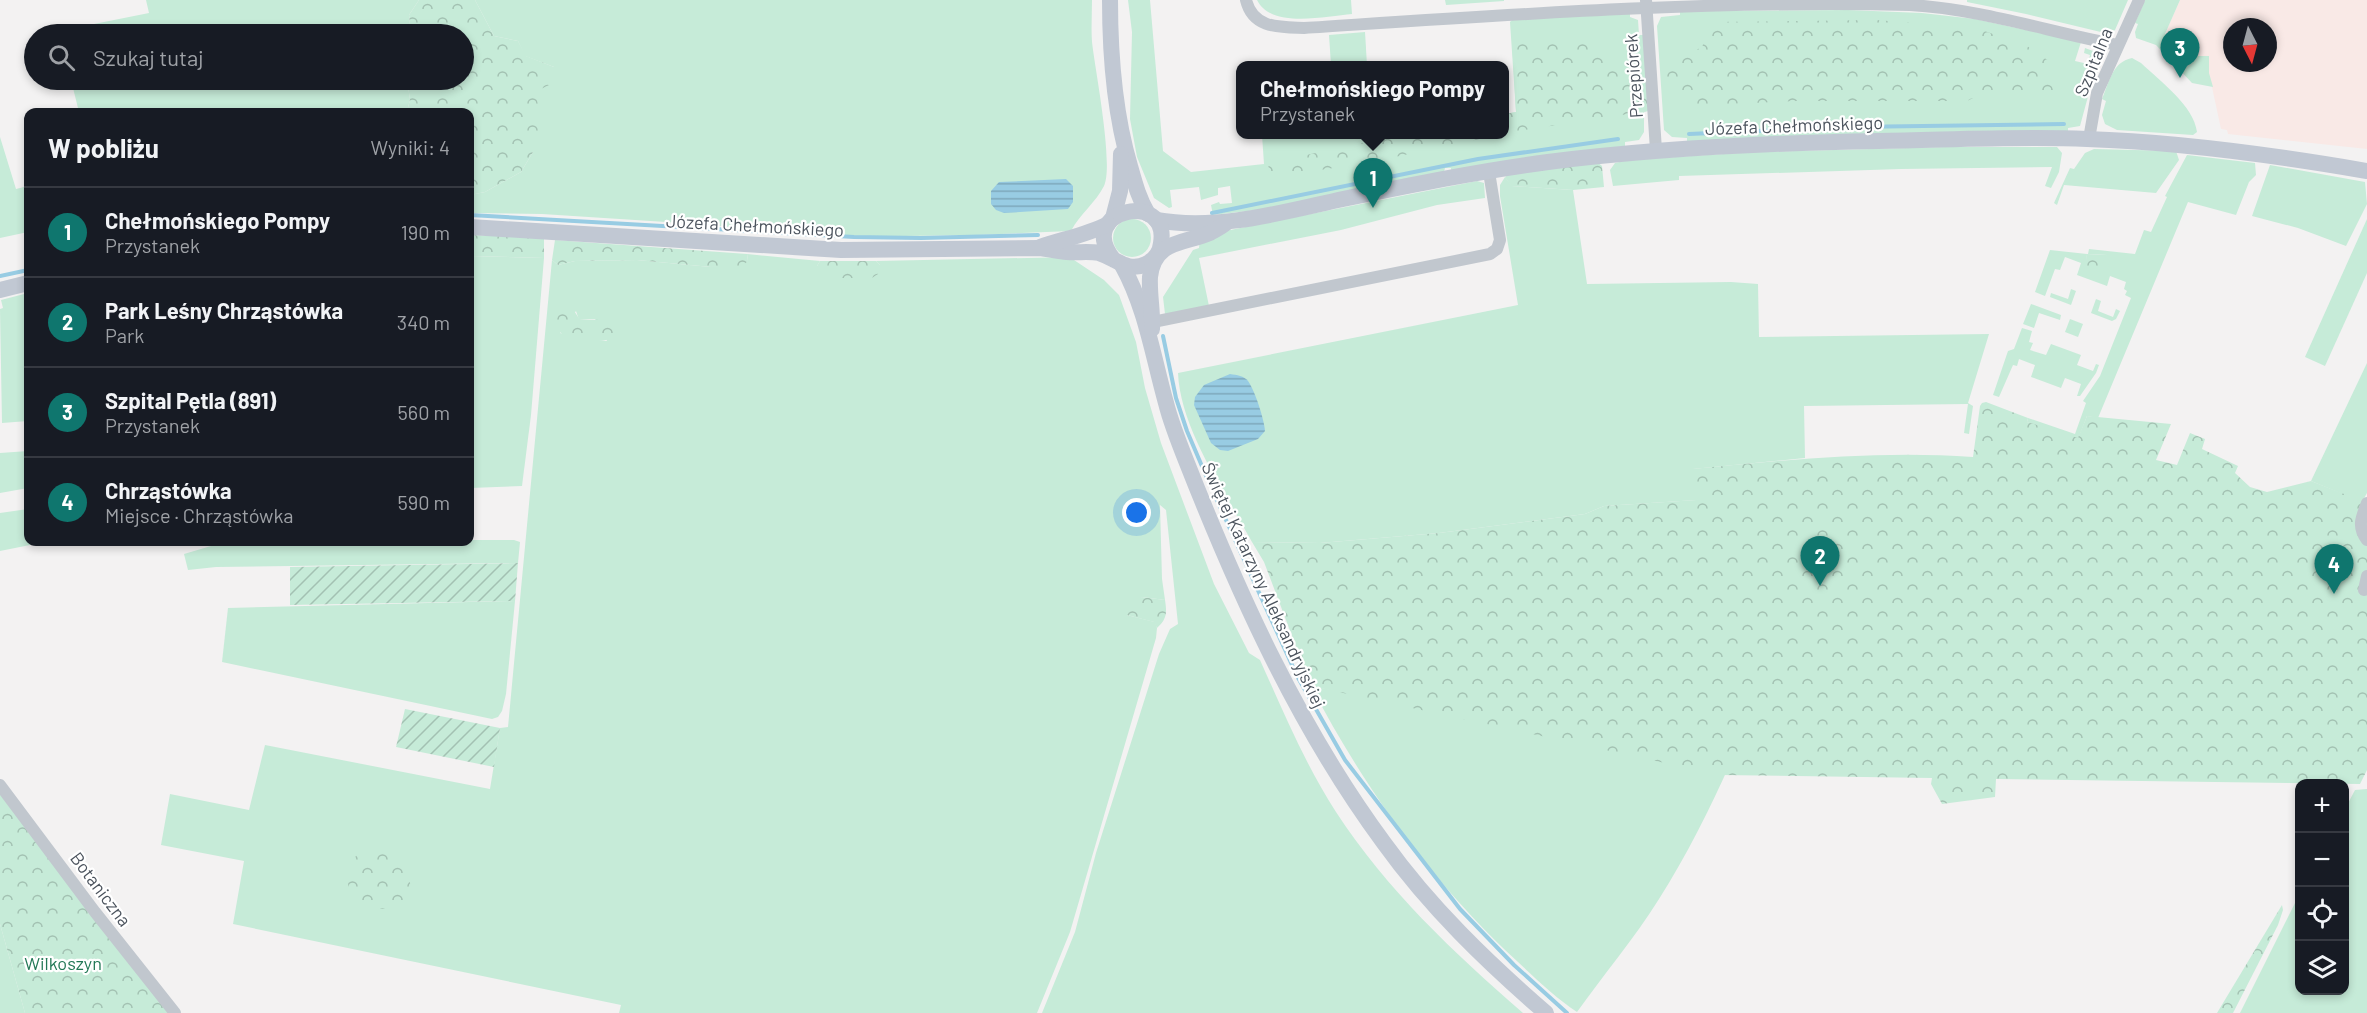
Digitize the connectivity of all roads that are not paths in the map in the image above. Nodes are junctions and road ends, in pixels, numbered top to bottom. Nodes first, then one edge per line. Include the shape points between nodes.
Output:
1 (1110, 0) edge
2 (1246, 0) edge
3 (2139, 0) edge
4 (1646, 3) edge
5 (2118, 45) junction
6 (1121, 135) junction
7 (2089, 139) junction
8 (1656, 150) junction
9 (2367, 171) edge
10 (1489, 172) junction
11 (1152, 217) junction
12 (1111, 221) junction
13 (1226, 224) junction
14 (474, 227) edge
15 (1039, 248) junction
16 (1156, 256) junction
17 (1118, 263) junction
18 (24, 284) edge
19 (0, 290) edge
20 (1153, 322) junction
21 (1152, 342) junction
22 (2367, 503) edge
23 (2367, 540) edge
24 (2367, 576) edge
25 (2364, 590) dead end
26 (0, 784) edge
27 (175, 1013) edge
28 (1546, 1013) edge

1 - 6 street
2 - 4 street via 1249,10 1268,26 1304,28
3 - 5 street, Szpitalna
4 - 5 street via 1909,5 2004,19
4 - 8 street, Przepiórek
5 - 7 street, Szpitalna via 2097,93
6 - 11 street via 1136,188
6 - 12 street via 1120,190
7 - 8 street, Józefa Chełmońskiego via 1839,142
7 - 9 street, Józefa Chełmońskiego via 2265,154
8 - 10 street, Józefa Chełmońskiego
10 - 13 street, Józefa Chełmońskiego
10 - 20 street via 1500,240 1490,254
11 - 12 street via 1130,210
11 - 13 street, Józefa Chełmońskiego
11 - 16 street via 1162,238
12 - 15 street, Józefa Chełmońskiego via 1083,235
12 - 17 street via 1104,234 1105,244
13 - 16 street, Józefa Chełmońskiego via 1169,246
14 - 15 street, Józefa Chełmońskiego via 841,250
15 - 17 street, Józefa Chełmońskiego via 1096,253
16 - 17 street via 1141,267
16 - 20 street, Świętej Katarzyny Aleksandryjskiej via 1150,275
17 - 21 street, Świętej Katarzyny Aleksandryjskiej via 1130,279
18 - 19 street
20 - 21 street, Świętej Katarzyny Aleksandryjskiej
21 - 28 street, Świętej Katarzyny Aleksandryjskiej via 1167,406 1188,465 1298,710 1329,763 1385,845 1430,900 1503,976
22 - 23 street via 2360,529
24 - 25 street
26 - 27 street, Botaniczna

